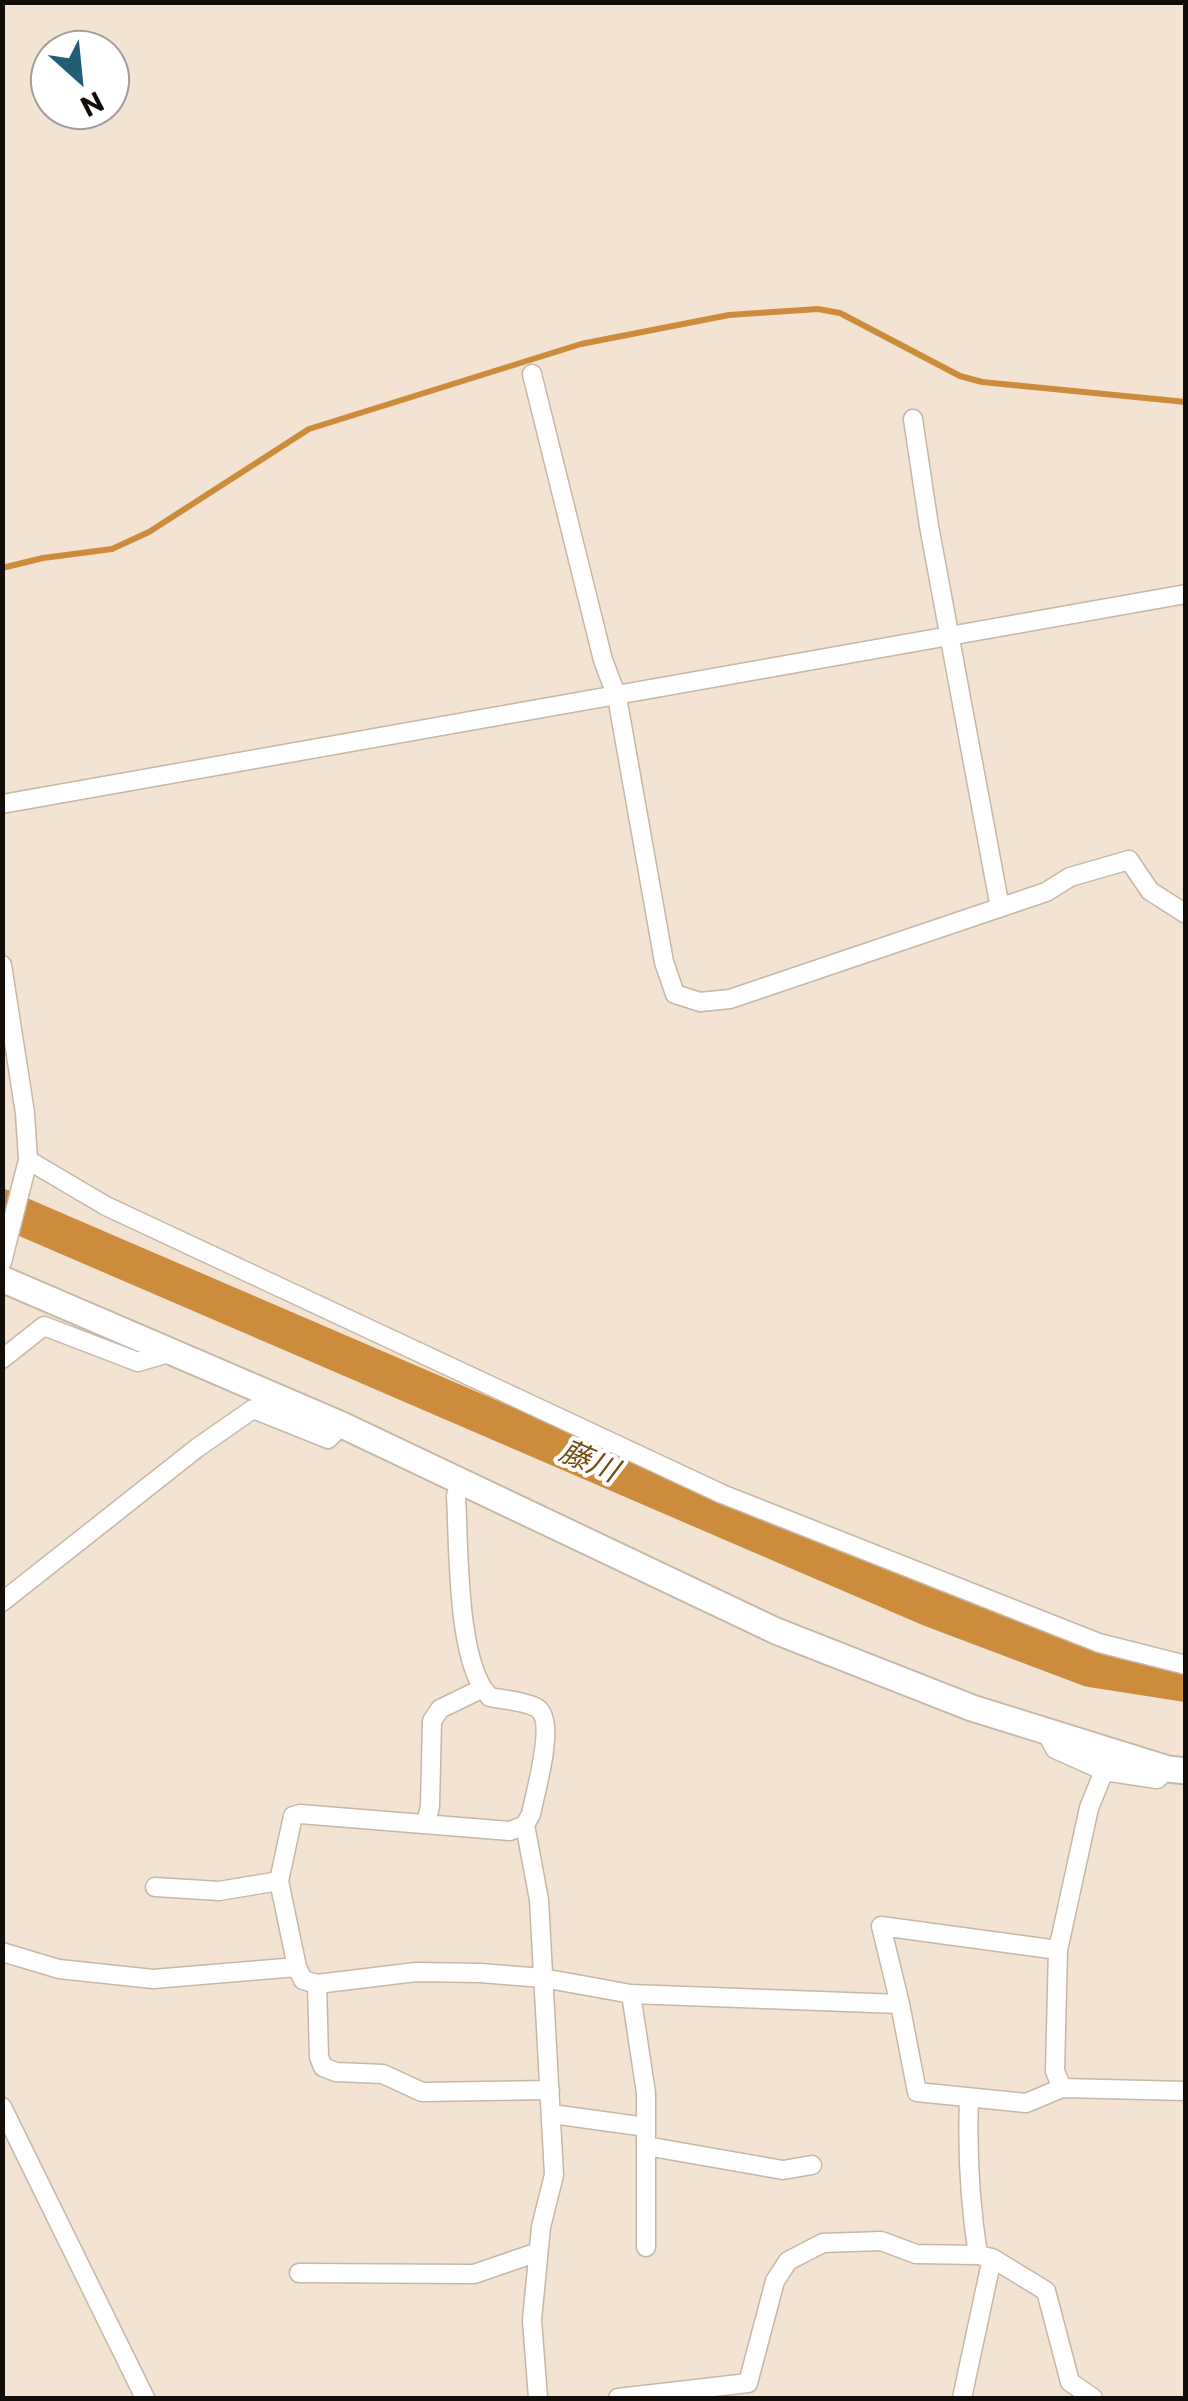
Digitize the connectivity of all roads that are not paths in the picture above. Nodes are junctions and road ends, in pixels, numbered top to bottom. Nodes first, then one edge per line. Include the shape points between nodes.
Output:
1 (532, 374) dead end
2 (913, 419) dead end
3 (1186, 594) edge
4 (951, 636) junction
5 (617, 697) junction
6 (2, 804) edge
7 (1000, 908) junction
8 (1186, 914) edge
9 (2, 965) edge
10 (26, 1168) junction
11 (2, 1262) edge
12 (2, 1280) edge
13 (173, 1352) junction
14 (2, 1359) edge
15 (342, 1424) junction
16 (460, 1481) junction
17 (2, 1602) edge
18 (1186, 1665) edge
19 (482, 1689) junction
20 (1044, 1728) junction
21 (1177, 1770) edge
22 (1104, 1771) junction
23 (426, 1824) junction
24 (526, 1825) junction
25 (280, 1881) junction
26 (154, 1887) dead end
27 (1058, 1950) junction
28 (2, 1952) edge
29 (297, 1967) junction
30 (543, 1978) junction
31 (317, 1984) junction
32 (631, 1994) junction
33 (900, 2004) junction
34 (1062, 2088) junction
35 (550, 2090) junction
36 (1186, 2091) edge
37 (969, 2100) junction
38 (2, 2107) edge
39 (552, 2114) junction
40 (646, 2136) junction
41 (812, 2165) dead end
42 (646, 2247) dead end
43 (538, 2252) junction
44 (985, 2256) junction
45 (299, 2273) dead end
46 (144, 2398) edge
47 (538, 2398) edge
48 (618, 2398) edge
49 (962, 2398) edge
50 (1093, 2398) edge

1 - 5 street
2 - 4 street
3 - 4 street
4 - 5 street
4 - 7 street
5 - 6 street
5 - 7 street via 674,994 700,1002 730,999
7 - 8 street via 1129,860 1150,891
9 - 10 street via 25,1112
10 - 11 street
10 - 18 street via 722,1494 1100,1644
12 - 13 street
13 - 14 street via 138,1362 44,1326
13 - 15 street
15 - 16 street
15 - 17 street via 328,1439 252,1409
16 - 19 street via 464,1633
16 - 20 street via 776,1631 972,1708
19 - 23 street via 432,1721
19 - 24 street via 545,1716
20 - 21 street
20 - 22 street via 1055,1749
21 - 22 street via 1157,1779
22 - 27 street via 1089,1808
23 - 24 street via 510,1831
23 - 25 street via 293,1816
24 - 30 street
25 - 26 street via 220,1891
25 - 29 street
27 - 33 street via 881,1926
27 - 34 street via 1055,2071
28 - 29 street via 59,1969 153,1979
29 - 31 street via 303,1980
30 - 31 street via 416,1972
30 - 32 street
30 - 35 street
31 - 35 street via 319,2057 336,2072 383,2074 422,2092
32 - 33 street
32 - 40 street
33 - 37 street via 918,2092
34 - 36 street
34 - 37 street via 1026,2103
35 - 39 street
37 - 44 street
38 - 46 street
39 - 40 street
39 - 43 street via 554,2175
40 - 41 street via 783,2170
40 - 42 street
43 - 45 street via 474,2274
43 - 47 street via 532,2320
44 - 48 street via 916,2254 881,2241 823,2243 788,2262 775,2281 748,2384
44 - 49 street
44 - 50 street via 1046,2291 1070,2382

